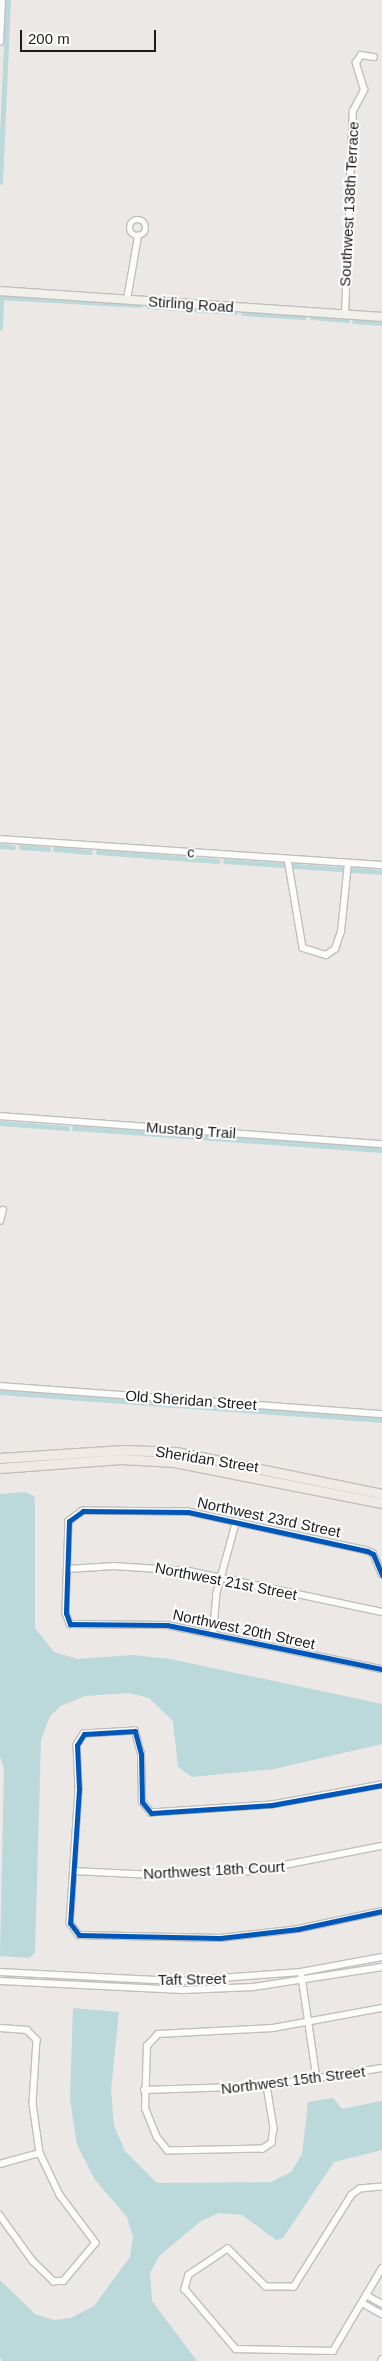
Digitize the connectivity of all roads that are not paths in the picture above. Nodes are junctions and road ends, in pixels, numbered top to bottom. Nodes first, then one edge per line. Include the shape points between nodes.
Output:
1 (2, 0) edge
2 (0, 42) edge
3 (374, 57) dead end
4 (138, 236) dead end
5 (0, 291) edge
6 (127, 300) junction
7 (345, 315) junction
8 (382, 317) edge
9 (0, 839) edge
10 (288, 860) junction
11 (382, 866) edge
12 (347, 868) junction
13 (0, 1116) edge
14 (382, 1144) edge
15 (3, 1210) dead end
16 (0, 1221) edge
17 (0, 1386) edge
18 (382, 1414) edge
19 (0, 1458) edge
20 (0, 1468) edge
21 (382, 1494) edge
22 (382, 1503) edge
23 (236, 1522) junction
24 (68, 1568) junction
25 (382, 1575) edge
26 (221, 1578) junction
27 (382, 1612) edge
28 (213, 1633) junction
29 (382, 1669) edge
30 (382, 1785) edge
31 (382, 1846) edge
32 (74, 1871) junction
33 (382, 1911) edge
34 (382, 1957) edge
35 (382, 1967) edge
36 (0, 1972) edge
37 (301, 1972) junction
38 (0, 1981) edge
39 (302, 1981) junction
40 (382, 2008) edge
41 (308, 2022) junction
42 (0, 2028) edge
43 (382, 2068) edge
44 (317, 2079) junction
45 (267, 2086) junction
46 (144, 2090) junction
47 (40, 2152) junction
48 (0, 2164) edge
49 (382, 2187) edge
50 (0, 2216) edge
51 (382, 2268) edge
52 (366, 2295) junction
53 (362, 2303) junction
54 (382, 2304) edge
55 (381, 2312) edge

1 - 2 street
3 - 7 street, Southwest 138th Terrace via 361,55 356,63 364,90 353,111
4 - 6 street
5 - 6 street, Stirling Road
6 - 7 street, Stirling Road
7 - 8 street, Stirling Road
9 - 10 street, c
10 - 12 street, c
10 - 12 street via 298,934 303,948 312,954 326,955 336,949
11 - 12 street, c
13 - 14 street, Mustang Trail
15 - 16 street
17 - 18 street, Old Sheridan Street
19 - 21 main road, Sheridan Street via 124,1450 176,1452
20 - 22 main road, Sheridan Street via 121,1460 174,1462
23 - 24 street, Northwest 23rd Street via 188,1512 83,1511 70,1517
23 - 25 street, Northwest 23rd Street via 373,1554
23 - 26 street
24 - 26 street, Northwest 21st Street via 156,1567
24 - 28 street, Northwest 20th Street via 66,1613 70,1624 167,1625
26 - 27 street, Northwest 21st Street
26 - 28 street
28 - 29 street, Northwest 20th Street
30 - 32 street via 272,1806 146,1812 142,1802 140,1738 135,1731 84,1734 79,1738
31 - 32 street, Northwest 18th Court via 254,1871 155,1875
32 - 33 street via 72,1931 126,1938 220,1938 298,1929
34 - 37 street, Taft Street
35 - 39 street, Taft Street
36 - 37 street, Taft Street via 180,1981
37 - 39 street
38 - 39 street, Taft Street via 183,1990
39 - 41 street
40 - 41 street
41 - 44 street
41 - 46 street via 151,2038
42 - 47 street via 34,2034 33,2104
43 - 44 street, Northwest 15th Street
44 - 45 street, Northwest 15th Street
45 - 46 street, Northwest 15th Street
45 - 46 street via 274,2128 272,2143 263,2149 168,2151 148,2120
47 - 48 street
47 - 50 street via 60,2195 96,2239 64,2281 58,2282 32,2262
49 - 53 street via 355,2192 294,2286 266,2287 228,2249 185,2283 185,2289 236,2349 337,2349
51 - 52 street
52 - 53 street
52 - 54 street
53 - 55 street

